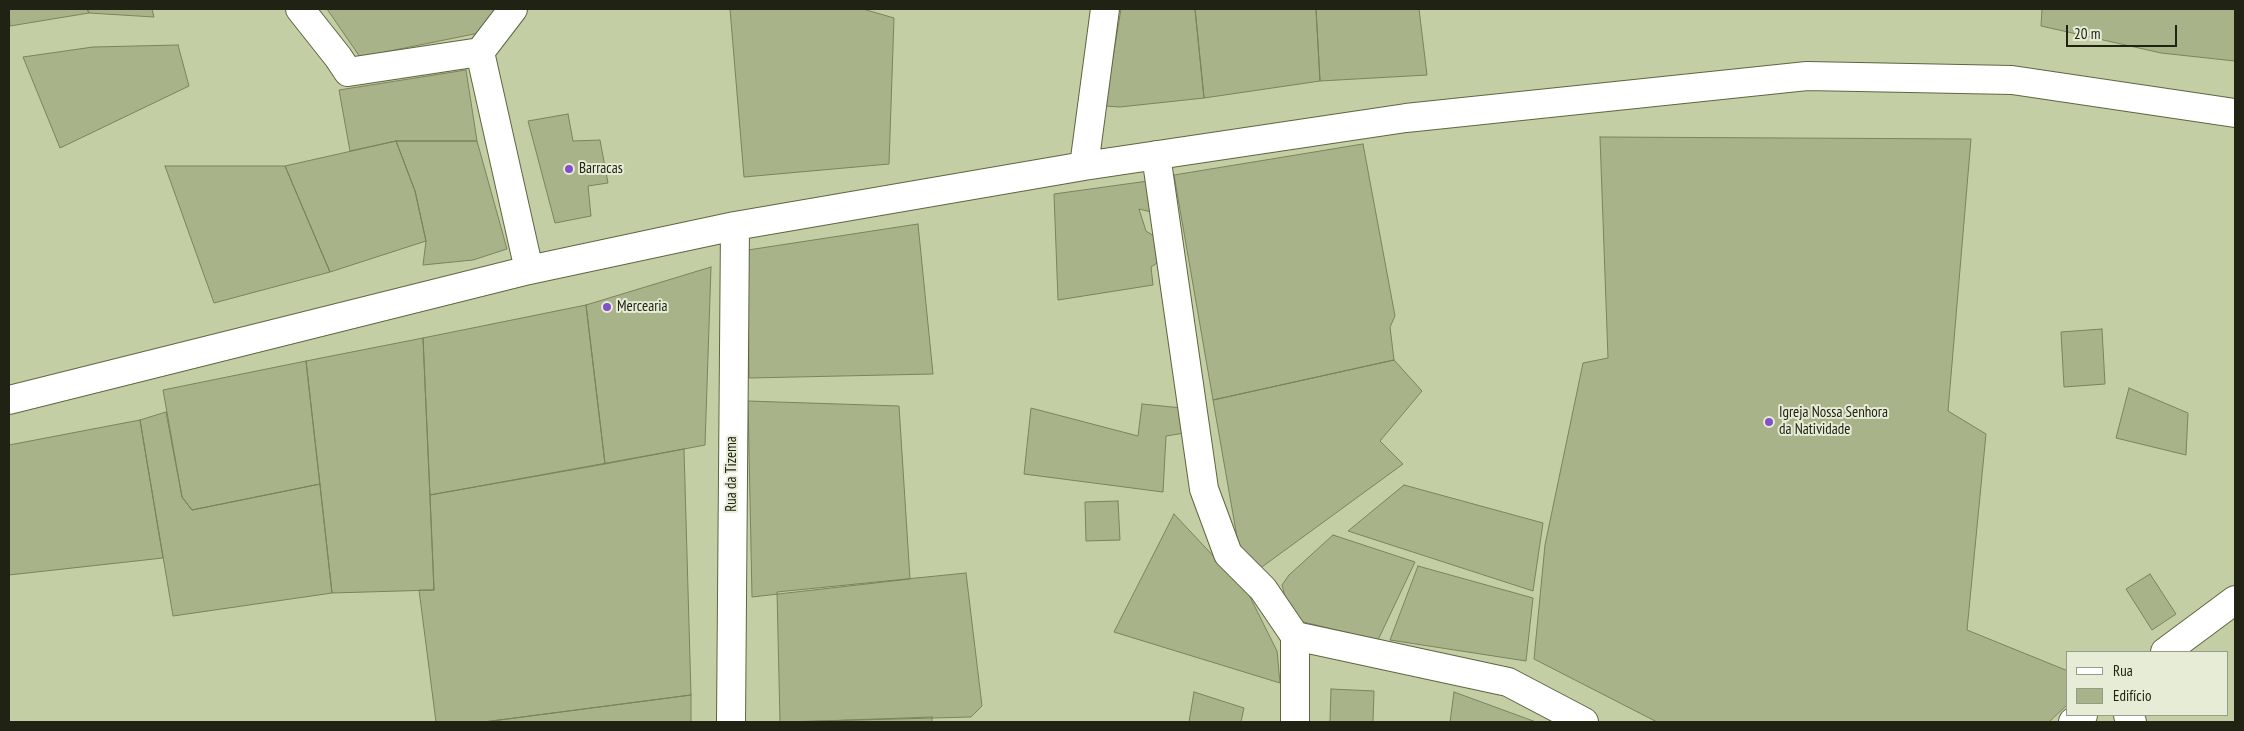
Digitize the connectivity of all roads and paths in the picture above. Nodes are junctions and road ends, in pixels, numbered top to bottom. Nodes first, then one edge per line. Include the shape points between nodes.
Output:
1 (300, 9) edge
2 (513, 9) edge
3 (1106, 9) edge
4 (480, 52) junction
5 (2235, 113) edge
6 (1156, 155) junction
7 (1084, 166) junction
8 (734, 226) junction
9 (529, 270) junction
10 (9, 400) edge
11 (2235, 600) edge
12 (1295, 636) junction
13 (2167, 651) edge
14 (731, 722) edge
15 (1295, 722) edge
16 (1584, 722) edge

1 - 4 street via 348,72
2 - 4 street
3 - 7 street
4 - 9 street
5 - 6 street via 2012,80 1807,76 1406,118
6 - 7 street
6 - 12 street via 1204,489 1228,554 1263,589
7 - 8 street
8 - 9 street
8 - 14 street, Rua da Tizema
9 - 10 street
11 - 13 street
12 - 15 street
12 - 16 street via 1508,682

